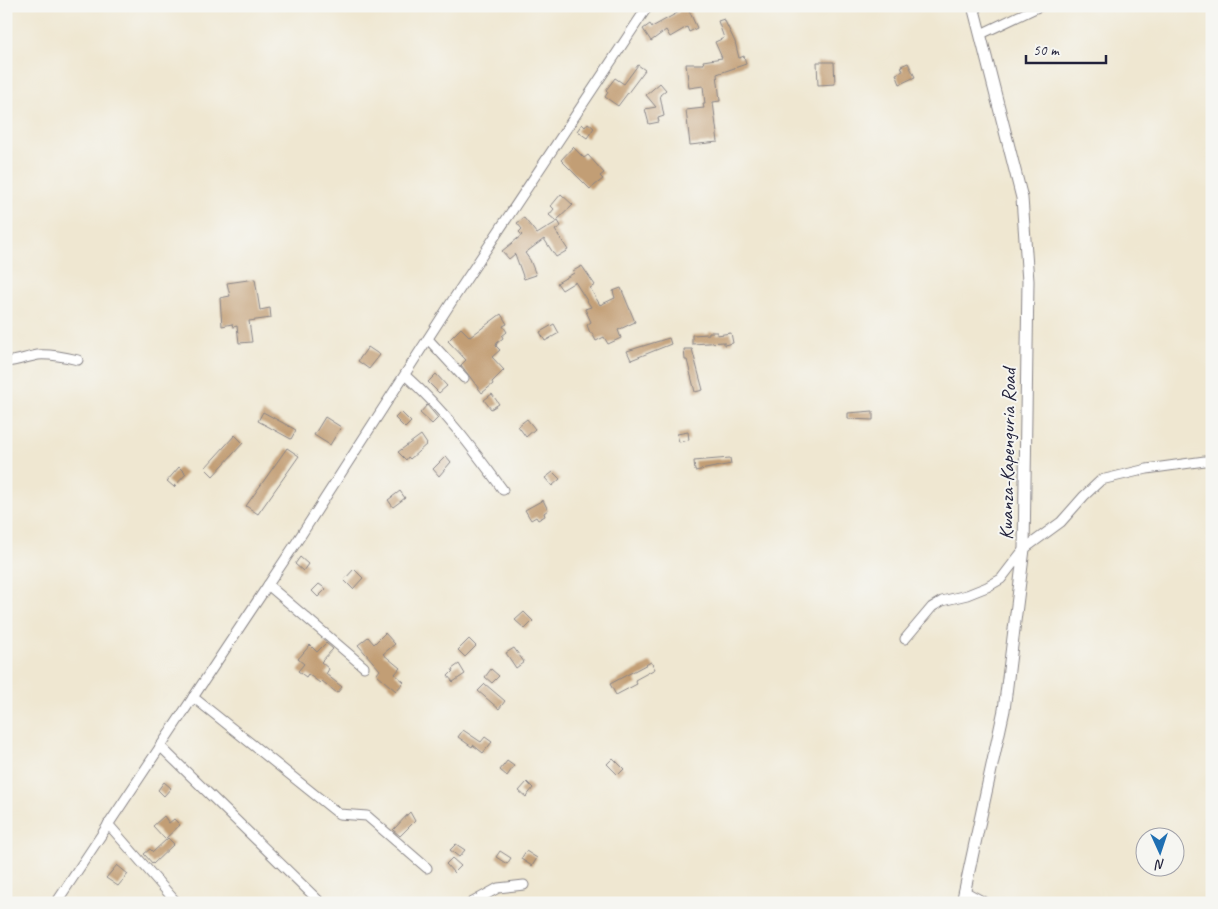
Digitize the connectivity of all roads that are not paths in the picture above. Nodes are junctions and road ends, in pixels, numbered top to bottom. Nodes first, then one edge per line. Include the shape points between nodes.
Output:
1 (648, 6) edge
2 (973, 6) edge
3 (1040, 6) edge
4 (981, 34) junction
5 (428, 339) junction
6 (78, 360) dead end
7 (6, 362) edge
8 (406, 376) junction
9 (464, 378) dead end
10 (1212, 460) edge
11 (503, 490) dead end
12 (1024, 549) junction
13 (268, 585) junction
14 (905, 639) dead end
15 (364, 667) dead end
16 (193, 697) junction
17 (160, 746) junction
18 (108, 824) junction
19 (427, 868) dead end
20 (524, 885) dead end
21 (963, 897) edge
22 (56, 903) edge
23 (177, 903) edge
24 (321, 903) edge
25 (471, 903) edge
26 (986, 903) edge

1 - 5 street
2 - 4 street, Kwanza-Kapenguria Road
3 - 4 street
4 - 12 street, Kwanza-Kapenguria Road via 1022,198 1026,241
5 - 8 street
5 - 9 street
6 - 7 street via 38,355
8 - 11 street via 429,396 466,438
8 - 13 street
10 - 12 street via 1146,469 1101,480 1061,522
12 - 14 street via 1001,579 932,607
12 - 21 street, Kwanza-Kapenguria Road via 1004,710
13 - 15 street
13 - 16 street
16 - 17 street
16 - 19 street via 339,814 367,816
17 - 18 street
17 - 24 street
18 - 22 street
18 - 23 street
20 - 25 street via 498,888
21 - 26 street

